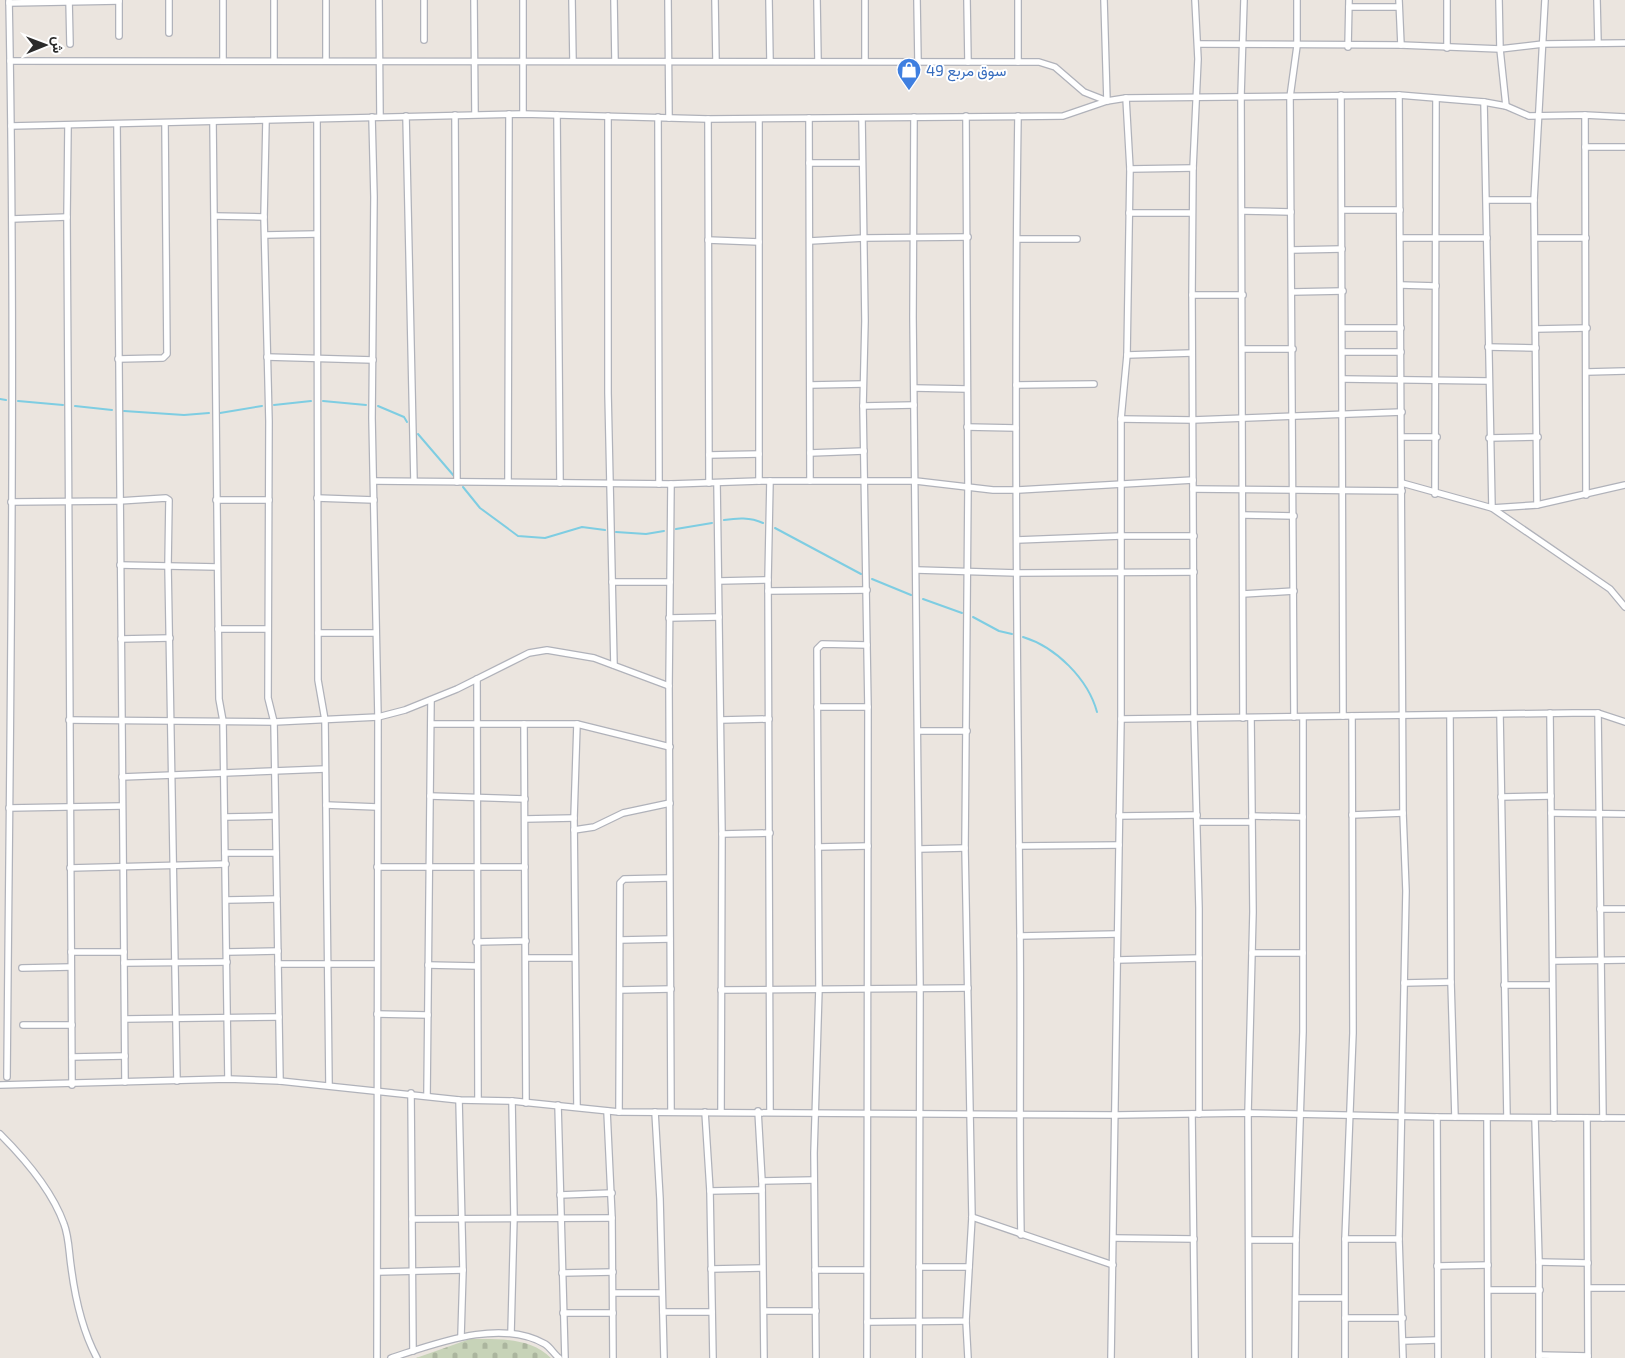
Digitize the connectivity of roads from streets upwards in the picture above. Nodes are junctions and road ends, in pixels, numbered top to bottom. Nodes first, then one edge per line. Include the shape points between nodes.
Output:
1 (119, 0) edge
2 (169, 0) edge
3 (223, 0) edge
4 (274, 0) edge
5 (326, 0) edge
6 (379, 0) edge
7 (424, 0) edge
8 (474, 0) edge
9 (523, 0) edge
10 (572, 0) edge
11 (614, 0) edge
12 (668, 0) edge
13 (715, 0) edge
14 (769, 0) edge
15 (817, 0) edge
16 (865, 0) edge
17 (917, 0) edge
18 (967, 0) edge
19 (1018, 0) edge
20 (1104, 0) edge
21 (1195, 0) edge
22 (1244, 0) edge
23 (1297, 0) edge
24 (1349, 0) edge
25 (1399, 0) edge
26 (1447, 0) edge
27 (1499, 0) edge
28 (1545, 0) edge
29 (1597, 0) edge
30 (9, 1) edge
31 (69, 1) edge
32 (1349, 7) junction
33 (1398, 7) junction
34 (169, 33) dead end
35 (119, 36) dead end
36 (424, 40) dead end
37 (1598, 43) junction
38 (1625, 43) edge
39 (70, 44) dead end
40 (1198, 44) junction
41 (1543, 44) junction
42 (1243, 45) junction
43 (1401, 45) junction
44 (1296, 46) junction
45 (1348, 47) junction
46 (1447, 48) junction
47 (1500, 48) junction
48 (475, 60) junction
49 (523, 60) junction
50 (223, 61) junction
51 (274, 61) junction
52 (326, 61) junction
53 (380, 61) junction
54 (573, 61) junction
55 (615, 61) junction
56 (669, 61) junction
57 (716, 61) junction
58 (770, 61) junction
59 (818, 61) junction
60 (10, 62) junction
61 (865, 62) junction
62 (918, 62) junction
63 (968, 62) junction
64 (1018, 62) junction
65 (1241, 95) junction
66 (1341, 95) junction
67 (1399, 95) junction
68 (1290, 97) junction
69 (1126, 98) junction
70 (1197, 98) junction
71 (1436, 99) junction
72 (1107, 101) junction
73 (1484, 102) junction
74 (1506, 106) junction
75 (475, 114) junction
76 (509, 114) junction
77 (523, 114) junction
78 (557, 114) junction
79 (455, 115) junction
80 (1585, 115) junction
81 (406, 116) junction
82 (608, 116) junction
83 (966, 116) junction
84 (1018, 116) junction
85 (380, 117) junction
86 (658, 117) junction
87 (914, 117) junction
88 (1537, 117) junction
89 (1625, 117) edge
90 (372, 118) junction
91 (669, 118) junction
92 (810, 118) junction
93 (862, 118) junction
94 (318, 119) junction
95 (708, 119) junction
96 (759, 119) junction
97 (266, 120) junction
98 (213, 122) junction
99 (165, 124) junction
100 (117, 125) junction
101 (11, 126) junction
102 (68, 127) junction
103 (1585, 147) junction
104 (1625, 147) edge
105 (809, 163) junction
106 (862, 163) junction
107 (1193, 168) junction
108 (1130, 169) junction
109 (1487, 200) junction
110 (1534, 200) junction
111 (1342, 210) junction
112 (1400, 210) junction
113 (1243, 211) junction
114 (1291, 212) junction
115 (1129, 213) junction
116 (1192, 213) junction
117 (215, 216) junction
118 (67, 217) junction
119 (264, 217) junction
120 (12, 218) junction
121 (317, 234) junction
122 (265, 235) junction
123 (968, 237) junction
124 (1436, 237) junction
125 (864, 238) junction
126 (914, 238) junction
127 (1400, 238) junction
128 (1488, 238) junction
129 (1535, 238) junction
130 (1586, 238) junction
131 (1016, 239) junction
132 (1077, 239) dead end
133 (708, 240) junction
134 (810, 241) junction
135 (759, 242) junction
136 (1292, 250) junction
137 (1342, 250) junction
138 (1401, 285) junction
139 (1436, 286) junction
140 (1343, 291) junction
141 (1292, 292) junction
142 (1192, 295) junction
143 (1243, 295) junction
144 (1343, 328) junction
145 (1401, 328) junction
146 (1587, 328) junction
147 (1536, 329) junction
148 (1488, 347) junction
149 (1536, 348) junction
150 (1243, 349) junction
151 (1293, 349) junction
152 (1343, 352) junction
153 (1401, 352) junction
154 (1192, 353) junction
155 (1126, 354) junction
156 (267, 357) junction
157 (317, 358) junction
158 (118, 359) junction
159 (373, 360) junction
160 (1625, 371) edge
161 (1587, 372) junction
162 (1344, 379) junction
163 (1402, 380) junction
164 (1436, 381) junction
165 (1488, 381) junction
166 (863, 384) junction
167 (1094, 384) dead end
168 (810, 385) junction
169 (1016, 385) junction
170 (914, 388) junction
171 (967, 389) junction
172 (914, 405) junction
173 (863, 406) junction
174 (1402, 412) junction
175 (1344, 414) junction
176 (1294, 416) junction
177 (1243, 418) junction
178 (1121, 419) junction
179 (1193, 420) junction
180 (967, 427) junction
181 (1016, 428) junction
182 (1402, 437) junction
183 (1437, 437) junction
184 (1538, 437) junction
185 (1489, 438) junction
186 (864, 452) junction
187 (810, 453) junction
188 (759, 454) junction
189 (708, 455) junction
190 (1193, 480) junction
191 (374, 481) junction
192 (414, 481) junction
193 (759, 481) junction
194 (770, 481) junction
195 (810, 481) junction
196 (865, 481) junction
197 (916, 481) junction
198 (457, 482) junction
199 (508, 482) junction
200 (560, 483) junction
201 (609, 483) junction
202 (709, 483) junction
203 (717, 483) junction
204 (1122, 483) junction
205 (659, 484) junction
206 (671, 484) junction
207 (1402, 484) junction
208 (1625, 485) edge
209 (968, 487) junction
210 (1193, 489) junction
211 (1243, 489) junction
212 (1018, 490) junction
213 (1294, 490) junction
214 (1344, 491) junction
215 (1402, 491) junction
216 (1435, 494) junction
217 (1586, 495) junction
218 (317, 498) junction
219 (216, 500) junction
220 (268, 500) junction
221 (374, 500) junction
222 (70, 501) junction
223 (119, 501) junction
224 (12, 502) junction
225 (1537, 505) junction
226 (1492, 508) junction
227 (1243, 515) junction
228 (1294, 516) junction
229 (1121, 536) junction
230 (1194, 536) junction
231 (1017, 540) junction
232 (120, 565) junction
233 (168, 566) junction
234 (217, 566) junction
235 (917, 570) junction
236 (968, 570) junction
237 (1121, 571) junction
238 (1194, 572) junction
239 (1017, 573) junction
240 (768, 580) junction
241 (719, 581) junction
242 (612, 582) junction
243 (670, 582) junction
244 (866, 590) junction
245 (768, 591) junction
246 (1294, 591) junction
247 (1243, 594) junction
248 (1625, 607) edge
249 (719, 617) junction
250 (669, 618) junction
251 (218, 629) junction
252 (268, 629) junction
253 (318, 633) junction
254 (376, 633) junction
255 (170, 638) junction
256 (121, 639) junction
257 (867, 645) junction
258 (614, 665) junction
259 (477, 679) junction
260 (669, 686) junction
261 (431, 700) junction
262 (818, 707) junction
263 (868, 707) junction
264 (1550, 713) junction
265 (1598, 713) junction
266 (1450, 714) junction
267 (1500, 714) junction
268 (1404, 715) junction
269 (1343, 716) junction
270 (1352, 716) junction
271 (378, 717) junction
272 (1294, 717) junction
273 (1303, 717) junction
274 (1194, 718) junction
275 (1243, 718) junction
276 (1251, 718) junction
277 (769, 719) junction
278 (69, 720) junction
279 (171, 720) junction
280 (325, 720) junction
281 (721, 720) junction
282 (1121, 720) junction
283 (122, 721) junction
284 (224, 721) junction
285 (274, 722) junction
286 (1625, 722) edge
287 (431, 724) junction
288 (477, 724) junction
289 (524, 724) junction
290 (576, 724) junction
291 (918, 731) junction
292 (967, 731) junction
293 (670, 747) junction
294 (326, 769) junction
295 (275, 770) junction
296 (224, 772) junction
297 (172, 775) junction
298 (122, 777) junction
299 (430, 796) junction
300 (1551, 796) junction
301 (1501, 797) junction
302 (477, 799) junction
303 (525, 800) junction
304 (670, 803) junction
305 (70, 805) junction
306 (122, 806) junction
307 (326, 806) junction
308 (377, 807) junction
309 (9, 808) junction
310 (1403, 813) junction
311 (1551, 813) junction
312 (1600, 814) junction
313 (1625, 814) edge
314 (1197, 815) junction
315 (1352, 815) junction
316 (275, 816) junction
317 (1119, 816) junction
318 (225, 817) junction
319 (1304, 817) junction
320 (574, 818) junction
321 (525, 819) junction
322 (1251, 819) junction
323 (1197, 822) junction
324 (574, 830) junction
325 (770, 833) junction
326 (722, 834) junction
327 (1119, 844) junction
328 (868, 846) junction
329 (1019, 846) junction
330 (818, 847) junction
331 (966, 848) junction
332 (919, 849) junction
333 (225, 853) junction
334 (276, 853) junction
335 (226, 864) junction
336 (173, 865) junction
337 (377, 867) junction
338 (525, 867) junction
339 (70, 868) junction
340 (123, 868) junction
341 (429, 868) junction
342 (477, 868) junction
343 (669, 878) junction
344 (277, 899) junction
345 (226, 900) junction
346 (1600, 909) junction
347 (1625, 909) edge
348 (1117, 934) junction
349 (1020, 936) junction
350 (670, 939) junction
351 (620, 940) junction
352 (526, 941) junction
353 (476, 942) junction
354 (278, 951) junction
355 (71, 952) junction
356 (124, 952) junction
357 (226, 952) junction
358 (1252, 952) junction
359 (1303, 953) junction
360 (526, 958) junction
361 (574, 958) junction
362 (1199, 958) junction
363 (1117, 960) junction
364 (1600, 960) junction
365 (1625, 960) edge
366 (227, 962) junction
367 (1553, 962) junction
368 (124, 963) junction
369 (175, 963) junction
370 (278, 964) junction
371 (328, 964) junction
372 (377, 964) junction
373 (428, 965) junction
374 (476, 966) junction
375 (71, 967) junction
376 (22, 968) dead end
377 (1451, 982) junction
378 (1404, 983) junction
379 (1504, 985) junction
380 (1551, 985) junction
381 (819, 988) junction
382 (868, 988) junction
383 (920, 988) junction
384 (968, 988) junction
385 (671, 989) junction
386 (770, 989) junction
387 (620, 990) junction
388 (721, 990) junction
389 (376, 1014) junction
390 (428, 1015) junction
391 (227, 1017) junction
392 (279, 1017) junction
393 (176, 1018) junction
394 (125, 1019) junction
395 (72, 1024) junction
396 (23, 1025) dead end
397 (125, 1056) junction
398 (72, 1057) junction
399 (7, 1077) dead end
400 (228, 1080) junction
401 (177, 1081) junction
402 (280, 1081) junction
403 (126, 1082) junction
404 (72, 1084) junction
405 (0, 1085) edge
406 (329, 1085) junction
407 (376, 1090) junction
408 (411, 1093) junction
409 (427, 1096) junction
410 (459, 1100) junction
411 (478, 1100) junction
412 (512, 1101) junction
413 (526, 1103) junction
414 (558, 1105) junction
415 (577, 1108) junction
416 (607, 1111) junction
417 (758, 1111) junction
418 (770, 1111) junction
419 (619, 1112) junction
420 (656, 1112) junction
421 (671, 1112) junction
422 (705, 1112) junction
423 (721, 1112) junction
424 (817, 1112) junction
425 (868, 1112) junction
426 (919, 1113) junction
427 (1248, 1113) junction
428 (970, 1114) junction
429 (1192, 1114) junction
430 (1199, 1114) junction
431 (1300, 1114) junction
432 (1019, 1115) junction
433 (1350, 1115) junction
434 (1116, 1116) junction
435 (1402, 1116) junction
436 (1437, 1117) junction
437 (1455, 1117) junction
438 (1507, 1117) junction
439 (1486, 1118) junction
440 (1535, 1118) junction
441 (1554, 1118) junction
442 (1587, 1118) junction
443 (1603, 1118) junction
444 (1625, 1118) edge
445 (0, 1134) edge
446 (814, 1180) junction
447 (762, 1181) junction
448 (762, 1190) junction
449 (710, 1191) junction
450 (612, 1193) junction
451 (560, 1195) junction
452 (514, 1217) junction
453 (561, 1217) junction
454 (972, 1217) junction
455 (462, 1218) junction
456 (612, 1218) junction
457 (412, 1219) junction
458 (1021, 1235) junction
459 (1114, 1238) junction
460 (1194, 1239) junction
461 (1345, 1239) junction
462 (1400, 1239) junction
463 (1249, 1240) junction
464 (1296, 1240) junction
465 (1540, 1262) junction
466 (1588, 1263) junction
467 (1113, 1265) junction
468 (1437, 1266) junction
469 (1488, 1266) junction
470 (919, 1267) junction
471 (969, 1267) junction
472 (762, 1268) junction
473 (711, 1269) junction
474 (463, 1270) junction
475 (815, 1270) junction
476 (867, 1270) junction
477 (414, 1271) junction
478 (378, 1272) junction
479 (613, 1272) junction
480 (562, 1273) junction
481 (1588, 1288) junction
482 (1625, 1288) edge
483 (1488, 1290) junction
484 (1540, 1290) junction
485 (613, 1293) junction
486 (662, 1294) junction
487 (1296, 1298) junction
488 (1344, 1298) junction
489 (764, 1311) junction
490 (816, 1311) junction
491 (613, 1312) junction
492 (663, 1312) junction
493 (712, 1312) junction
494 (563, 1313) junction
495 (1345, 1318) junction
496 (1402, 1318) junction
497 (919, 1321) junction
498 (966, 1321) junction
499 (867, 1322) junction
500 (511, 1333) junction
501 (461, 1336) junction
502 (1403, 1340) junction
503 (1438, 1340) junction
504 (413, 1351) junction
505 (1539, 1356) edge
506 (1588, 1357) edge
507 (97, 1358) edge
508 (378, 1358) edge
509 (391, 1358) edge
510 (558, 1358) edge
511 (565, 1358) edge
512 (613, 1358) edge
513 (664, 1358) edge
514 (713, 1358) edge
515 (764, 1358) edge
516 (816, 1358) edge
517 (867, 1358) edge
518 (919, 1358) edge
519 (968, 1358) edge
520 (1111, 1358) edge
521 (1195, 1358) edge
522 (1249, 1358) edge
523 (1296, 1358) edge
524 (1345, 1358) edge
525 (1403, 1358) edge
526 (1438, 1358) edge
527 (1488, 1358) edge

1 - 31 street
1 - 35 street
2 - 34 street
3 - 50 street
4 - 51 street
5 - 52 street
6 - 53 street
7 - 36 street
8 - 48 street
9 - 49 street
10 - 54 street
11 - 55 street
12 - 56 street
13 - 57 street
14 - 58 street
15 - 59 street
16 - 61 street
17 - 62 street
18 - 63 street
19 - 64 street
20 - 72 street
21 - 40 street
22 - 42 street
23 - 44 street
24 - 32 street
25 - 33 street
26 - 46 street
27 - 47 street
28 - 41 street
29 - 37 street
30 - 31 street
30 - 60 street
31 - 39 street
32 - 33 street
32 - 45 street
33 - 43 street
37 - 38 street
37 - 41 street
40 - 42 street
40 - 70 street
41 - 47 street
41 - 88 street
42 - 44 street
42 - 65 street
43 - 45 street
43 - 46 street
44 - 45 street
44 - 68 street
46 - 47 street
47 - 74 street
48 - 49 street
48 - 53 street
48 - 75 street
49 - 54 street
49 - 77 street
50 - 51 street
50 - 60 street
51 - 52 street
52 - 53 street
53 - 85 street
54 - 55 street
55 - 56 street
56 - 57 street
56 - 91 street
57 - 58 street
58 - 59 street
59 - 61 street
60 - 101 street
61 - 62 street
62 - 63 street
63 - 64 street
64 - 72 street via 1039,62 1055,68 1084,92
65 - 68 street
65 - 70 street
65 - 113 street
66 - 67 street
66 - 68 street
66 - 111 street
67 - 71 street
67 - 112 street
68 - 114 street
69 - 70 street
69 - 72 street
69 - 108 street
70 - 107 street
71 - 73 street
71 - 124 street
72 - 84 street via 1063,116
73 - 74 street
73 - 109 street
74 - 88 street
75 - 76 street
75 - 79 street
76 - 77 street
76 - 199 street
77 - 78 street
78 - 82 street
78 - 200 street
79 - 81 street
79 - 198 street
80 - 88 street
80 - 89 street
80 - 103 street
81 - 85 street
81 - 192 street
82 - 86 street
82 - 201 street
83 - 84 street
83 - 87 street
83 - 123 street
84 - 131 street
85 - 90 street
86 - 91 street
86 - 205 street
87 - 93 street
87 - 126 street
88 - 110 street
90 - 94 street
90 - 159 street
91 - 95 street
92 - 93 street
92 - 96 street
92 - 105 street
93 - 106 street
94 - 97 street
94 - 121 street
95 - 96 street
95 - 133 street
96 - 135 street
97 - 98 street
97 - 119 street
98 - 99 street
98 - 117 street
99 - 100 street
99 - 158 street via 168,354 162,358
100 - 102 street
100 - 158 street
101 - 102 street
101 - 120 street
102 - 118 street
103 - 104 street
103 - 130 street
105 - 106 street
105 - 134 street
106 - 125 street
107 - 108 street
107 - 116 street
108 - 115 street
109 - 110 street
109 - 128 street
110 - 129 street
111 - 112 street
111 - 137 street
112 - 127 street
113 - 114 street
113 - 143 street
114 - 136 street
115 - 116 street
115 - 155 street
116 - 142 street
117 - 119 street
117 - 219 street
118 - 120 street
118 - 222 street
119 - 122 street
120 - 224 street
121 - 122 street
121 - 157 street
122 - 156 street
123 - 126 street
123 - 171 street
124 - 127 street
124 - 128 street
124 - 139 street
125 - 126 street
125 - 134 street
125 - 166 street
126 - 170 street
127 - 138 street
128 - 148 street
129 - 130 street
129 - 147 street
130 - 146 street
131 - 132 street
131 - 169 street
133 - 135 street
133 - 189 street
134 - 168 street
135 - 188 street
136 - 137 street
136 - 141 street
137 - 140 street
138 - 139 street
138 - 145 street
139 - 164 street
140 - 141 street
140 - 144 street
141 - 151 street
142 - 143 street
142 - 154 street
143 - 150 street
144 - 145 street
144 - 152 street
145 - 153 street
146 - 147 street
146 - 161 street
147 - 149 street
148 - 149 street
148 - 165 street
149 - 184 street
150 - 151 street
150 - 177 street
151 - 176 street
152 - 153 street
152 - 162 street
153 - 163 street
154 - 155 street
154 - 179 street
155 - 178 street
156 - 157 street
156 - 220 street
157 - 159 street
157 - 218 street
158 - 223 street
159 - 191 street
160 - 161 street
161 - 217 street
162 - 163 street
162 - 175 street
163 - 164 street
163 - 174 street
164 - 165 street
164 - 183 street
165 - 185 street
166 - 168 street
166 - 173 street
167 - 169 street
168 - 187 street
169 - 181 street
170 - 171 street
170 - 172 street
171 - 180 street
172 - 173 street
172 - 197 street
173 - 186 street
174 - 175 street
174 - 182 street
175 - 176 street
175 - 214 street
176 - 177 street
176 - 213 street
177 - 179 street
177 - 211 street
178 - 179 street
178 - 204 street
179 - 190 street
180 - 181 street
180 - 209 street
181 - 212 street
182 - 183 street
182 - 207 street
183 - 216 street
184 - 185 street
184 - 225 street
185 - 226 street
186 - 187 street
186 - 196 street
187 - 195 street
188 - 189 street
188 - 193 street
189 - 202 street
190 - 204 street
190 - 210 street
191 - 192 street
191 - 221 street
192 - 198 street
193 - 194 street
193 - 203 street
194 - 195 street
194 - 240 street
195 - 196 street
196 - 197 street
196 - 244 street
197 - 209 street
197 - 235 street
198 - 199 street
199 - 200 street
200 - 201 street
201 - 205 street
201 - 242 street
202 - 203 street
202 - 206 street
203 - 241 street
204 - 212 street
204 - 229 street
205 - 206 street
206 - 243 street
207 - 215 street
207 - 216 street
208 - 217 street
209 - 212 street
209 - 236 street
210 - 211 street
210 - 230 street
211 - 213 street
211 - 227 street
212 - 231 street
213 - 214 street
213 - 228 street
214 - 215 street
214 - 269 street
215 - 268 street
216 - 226 street
217 - 225 street
218 - 221 street
218 - 253 street
219 - 220 street
219 - 234 street
220 - 252 street
221 - 254 street
222 - 223 street
222 - 224 street
222 - 278 street
223 - 232 street
223 - 233 street via 169,500
224 - 309 street
225 - 226 street
226 - 248 street via 1610,589
227 - 228 street
227 - 247 street
228 - 246 street
229 - 230 street
229 - 231 street
229 - 237 street
230 - 238 street
231 - 239 street
232 - 233 street
232 - 256 street
233 - 234 street
233 - 255 street
234 - 251 street
235 - 236 street
235 - 291 street
236 - 239 street
236 - 292 street
237 - 238 street
237 - 239 street
237 - 282 street
238 - 274 street
239 - 329 street
240 - 241 street
240 - 245 street
241 - 249 street
242 - 243 street
242 - 258 street
243 - 250 street
244 - 245 street
244 - 257 street
245 - 277 street
246 - 247 street
246 - 272 street
247 - 275 street
249 - 250 street
249 - 281 street
250 - 260 street
251 - 252 street
251 - 284 street via 218,698
252 - 285 street via 268,698
253 - 254 street
253 - 280 street via 318,680
254 - 271 street
255 - 256 street
255 - 279 street
256 - 283 street
257 - 262 street via 818,646
257 - 263 street
258 - 259 street via 575,653 547,650 529,652
258 - 260 street
259 - 261 street
259 - 288 street
260 - 293 street
261 - 271 street
261 - 287 street
262 - 263 street
262 - 330 street
263 - 328 street
264 - 265 street
264 - 267 street
264 - 300 street
265 - 286 street
265 - 312 street
266 - 267 street
266 - 268 street
266 - 377 street
267 - 301 street
268 - 270 street
268 - 310 street
269 - 270 street
269 - 273 street
270 - 315 street
271 - 280 street
271 - 308 street
272 - 273 street
272 - 276 street
273 - 319 street
274 - 275 street
274 - 282 street
274 - 314 street
275 - 276 street
276 - 322 street
277 - 281 street
277 - 325 street
278 - 283 street
278 - 305 street
279 - 283 street
279 - 284 street
279 - 297 street
280 - 285 street
280 - 294 street
281 - 326 street
282 - 317 street
283 - 298 street
284 - 285 street
284 - 296 street
285 - 295 street
287 - 288 street
287 - 299 street
288 - 289 street
288 - 302 street
289 - 290 street
289 - 303 street
290 - 293 street
290 - 320 street
291 - 292 street
291 - 332 street
292 - 331 street
293 - 304 street
294 - 295 street
294 - 307 street
295 - 296 street
295 - 316 street
296 - 297 street
296 - 318 street
297 - 298 street
297 - 336 street
298 - 306 street
299 - 302 street
299 - 341 street
300 - 301 street
300 - 311 street
301 - 379 street
302 - 303 street
302 - 342 street
303 - 321 street
304 - 324 street via 623,813 594,828
304 - 343 street
305 - 306 street
305 - 309 street
305 - 339 street
306 - 340 street
307 - 308 street
307 - 371 street
308 - 337 street
309 - 399 street
310 - 315 street
310 - 378 street via 1406,891
311 - 312 street
311 - 367 street
312 - 313 street
312 - 346 street
314 - 317 street
314 - 323 street
315 - 433 street
316 - 318 street
316 - 334 street
317 - 327 street
318 - 333 street
319 - 322 street
319 - 359 street
320 - 321 street
320 - 324 street
321 - 338 street
322 - 323 street
322 - 358 street
323 - 362 street
324 - 361 street
325 - 326 street
325 - 386 street
326 - 388 street
327 - 329 street
327 - 348 street
328 - 330 street
328 - 382 street
329 - 349 street
330 - 381 street
331 - 332 street
331 - 384 street
332 - 383 street
333 - 334 street
333 - 335 street
334 - 344 street
335 - 336 street
335 - 345 street
336 - 340 street
336 - 369 street
337 - 341 street
337 - 372 street
338 - 342 street
338 - 352 street
339 - 340 street
339 - 355 street
340 - 356 street
341 - 342 street
341 - 373 street
342 - 353 street
343 - 350 street
343 - 351 street via 622,880
344 - 345 street
344 - 354 street
345 - 357 street
346 - 347 street
346 - 364 street
348 - 349 street
348 - 363 street
349 - 432 street
350 - 351 street
350 - 385 street
351 - 387 street
352 - 353 street
352 - 360 street
353 - 374 street
354 - 357 street
354 - 370 street
355 - 356 street
355 - 375 street
356 - 368 street
357 - 366 street
358 - 359 street
358 - 427 street
359 - 431 street
360 - 361 street
360 - 413 street
361 - 415 street
362 - 363 street
362 - 430 street
363 - 434 street
364 - 365 street
364 - 367 street
364 - 443 street
366 - 369 street
366 - 391 street
367 - 380 street
368 - 369 street
368 - 394 street
369 - 393 street
370 - 371 street
370 - 392 street
371 - 372 street
371 - 406 street
372 - 389 street
373 - 374 street
373 - 390 street
374 - 411 street
375 - 376 street
375 - 395 street
377 - 378 street
377 - 437 street
378 - 435 street
379 - 380 street
379 - 438 street
380 - 441 street
381 - 382 street
381 - 386 street
381 - 424 street
382 - 383 street
382 - 425 street
383 - 384 street
383 - 426 street
384 - 428 street
385 - 387 street
385 - 421 street
386 - 388 street
386 - 418 street
387 - 419 street
388 - 423 street
389 - 390 street
389 - 407 street
390 - 409 street
391 - 392 street
391 - 393 street
391 - 400 street
392 - 402 street
393 - 394 street
393 - 401 street
394 - 397 street
395 - 396 street
395 - 398 street
397 - 398 street
397 - 403 street
398 - 404 street
400 - 401 street
400 - 402 street
401 - 403 street
402 - 406 street
403 - 404 street
404 - 405 street
406 - 407 street
407 - 408 street
407 - 478 street
408 - 409 street
408 - 457 street
409 - 410 street
410 - 411 street
410 - 455 street
411 - 412 street
412 - 413 street
412 - 452 street
413 - 414 street
414 - 415 street
414 - 451 street
415 - 416 street
416 - 419 street
416 - 450 street
417 - 418 street
417 - 423 street
417 - 447 street
418 - 424 street
419 - 420 street
420 - 421 street
420 - 486 street
421 - 422 street
422 - 423 street
422 - 449 street
424 - 425 street
424 - 446 street
425 - 426 street
425 - 476 street
426 - 428 street
426 - 470 street
427 - 430 street
427 - 431 street
427 - 463 street
428 - 432 street
428 - 454 street
429 - 430 street
429 - 434 street
429 - 460 street
431 - 433 street
431 - 464 street
432 - 434 street
432 - 458 street
433 - 435 street
433 - 461 street
434 - 459 street
435 - 436 street
435 - 462 street
436 - 437 street
436 - 468 street
437 - 439 street
438 - 439 street
438 - 440 street
439 - 469 street
440 - 441 street
440 - 465 street
441 - 442 street
442 - 443 street
442 - 466 street
443 - 444 street
445 - 507 street via 23,1156 64,1225 86,1338
446 - 447 street
446 - 475 street
447 - 448 street
448 - 449 street
448 - 472 street
449 - 473 street
450 - 451 street
450 - 456 street
451 - 453 street
452 - 453 street
452 - 455 street
452 - 500 street
453 - 456 street
453 - 480 street
454 - 458 street
454 - 471 street
455 - 457 street
455 - 474 street
456 - 479 street
457 - 477 street
458 - 467 street
459 - 460 street
459 - 467 street
460 - 521 street
461 - 462 street
461 - 488 street
462 - 496 street
463 - 464 street
463 - 522 street
464 - 487 street
465 - 466 street
465 - 484 street
466 - 481 street
467 - 520 street
468 - 469 street
468 - 503 street
469 - 483 street
470 - 471 street
470 - 497 street
471 - 498 street
472 - 473 street
472 - 489 street
473 - 493 street
474 - 477 street
474 - 501 street
475 - 476 street
475 - 490 street
476 - 499 street
477 - 478 street
477 - 504 street
478 - 508 street
479 - 480 street
479 - 485 street
480 - 494 street
481 - 482 street
481 - 506 street
483 - 484 street
483 - 527 street
484 - 505 street
485 - 486 street
485 - 491 street
486 - 492 street
487 - 488 street
487 - 523 street
488 - 495 street
489 - 490 street
489 - 515 street
490 - 516 street
491 - 494 street
491 - 512 street
492 - 493 street
492 - 513 street
493 - 514 street
494 - 511 street
495 - 496 street
495 - 524 street
496 - 502 street
497 - 498 street
497 - 499 street
497 - 518 street
498 - 519 street
499 - 517 street
500 - 501 street
500 - 510 street via 545,1344
501 - 504 street
502 - 503 street
502 - 525 street
503 - 526 street
504 - 509 street
505 - 506 street

